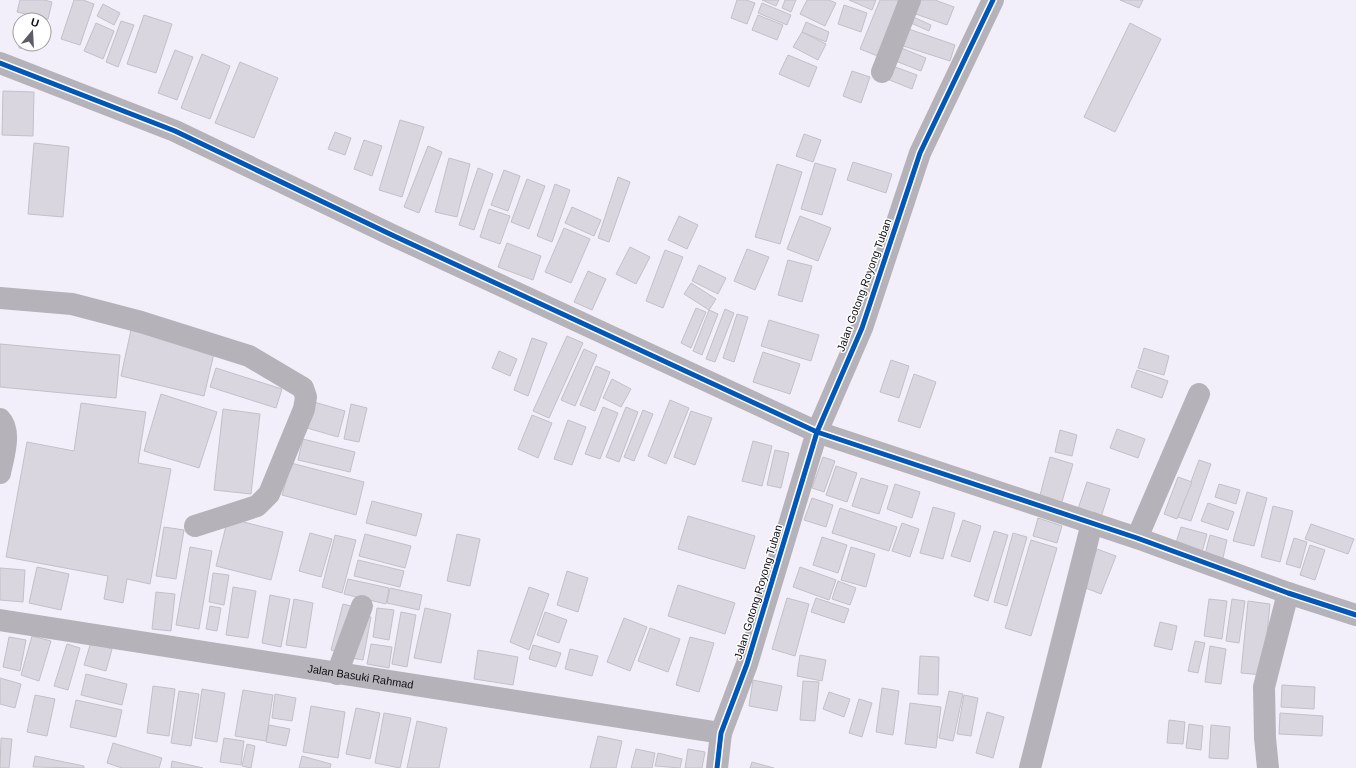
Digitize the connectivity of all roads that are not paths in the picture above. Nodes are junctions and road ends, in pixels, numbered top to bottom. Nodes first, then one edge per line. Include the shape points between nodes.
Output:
1 (910, 0) edge
2 (993, 0) edge
3 (0, 63) edge
4 (882, 72) dead end
5 (0, 298) edge
6 (1199, 394) dead end
7 (0, 419) edge
8 (817, 432) junction
9 (0, 472) edge
10 (1092, 523) junction
11 (195, 526) dead end
12 (1137, 538) junction
13 (1288, 593) junction
14 (362, 606) dead end
15 (1356, 615) edge
16 (0, 620) edge
17 (337, 674) junction
18 (721, 733) junction
19 (717, 768) edge
20 (1030, 768) edge
21 (1268, 768) edge

1 - 4 street
2 - 8 street, Jalan Gotong Royong Tuban via 920,153 862,328
3 - 8 street via 175,131 392,235
5 - 11 street via 72,304 141,322 249,356 303,388 306,397 304,409 269,494 257,506
6 - 12 street
7 - 9 street via 4,422 6,441
8 - 10 street
8 - 18 street, Jalan Gotong Royong Tuban via 747,664
10 - 12 street
10 - 20 street
12 - 13 street
13 - 15 street
13 - 21 street via 1264,687
14 - 17 street
16 - 17 street, Jalan Basuki Rahmad
17 - 18 street, Jalan Basuki Rahmad
18 - 19 street, Jalan Gotong Royong Tuban

